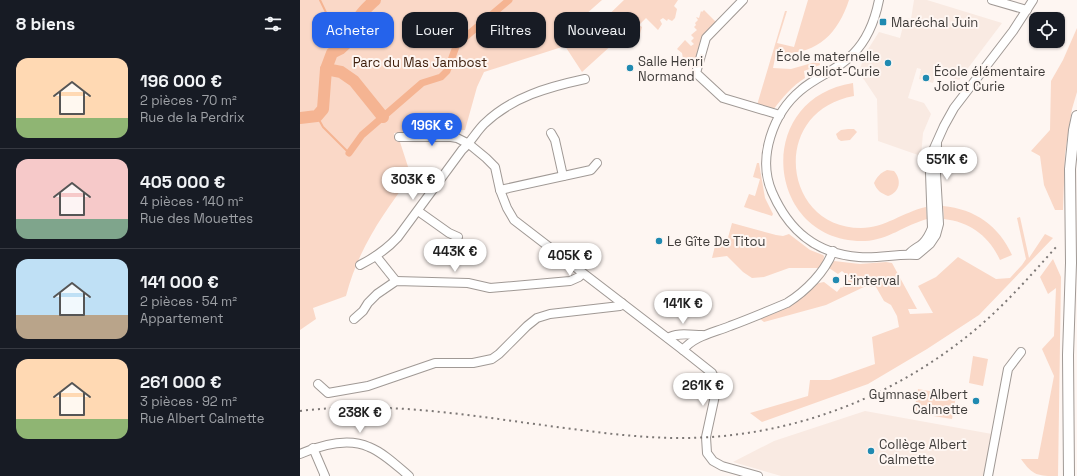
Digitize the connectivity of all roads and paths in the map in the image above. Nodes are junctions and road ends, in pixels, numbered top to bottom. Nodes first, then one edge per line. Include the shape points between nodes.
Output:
1 (743, 0) edge
2 (880, 0) edge
3 (992, 0) edge
4 (1033, 0) edge
5 (1027, 10) junction
6 (585, 79) dead end
7 (780, 115) junction
8 (1077, 116) edge
9 (552, 133) dead end
10 (399, 137) dead end
11 (469, 144) junction
12 (597, 163) dead end
13 (564, 176) junction
14 (500, 190) junction
15 (418, 211) junction
16 (458, 237) dead end
17 (833, 252) junction
18 (376, 256) junction
19 (360, 265) dead end
20 (582, 274) junction
21 (396, 281) junction
22 (622, 303) junction
23 (354, 318) dead end
24 (705, 334) junction
25 (668, 338) junction
26 (684, 350) junction
27 (1021, 352) dead end
28 (318, 384) dead end
29 (313, 448) junction
30 (300, 454) edge
31 (324, 476) edge
32 (409, 476) edge
33 (758, 476) edge
34 (988, 476) edge
35 (1069, 476) edge

1 - 7 street via 706,38 696,73 723,98
2 - 7 street via 868,34 855,53 800,90
3 - 5 street
4 - 5 street
5 - 17 street via 954,108 944,126 937,144 935,219 923,244 909,254 879,257 859,257
6 - 11 street via 524,96 488,120
7 - 17 street via 769,139 768,183 777,203 800,234 814,244
8 - 35 main road via 1070,170
9 - 13 street
10 - 11 street via 451,137
11 - 14 street via 495,167
11 - 15 street
12 - 13 street via 591,170
13 - 14 street
14 - 20 street via 514,220
15 - 16 street via 448,233
15 - 18 street via 398,237
17 - 24 street via 826,266 797,297 721,330
18 - 19 street
18 - 21 street
20 - 21 street via 570,281 490,288 468,283
20 - 22 street
21 - 23 street via 377,294
22 - 25 street
22 - 28 street via 620,306 550,314 537,318 492,359 473,363 435,363 368,386 328,393
24 - 25 street
24 - 26 street via 688,344
25 - 26 street
26 - 33 street via 712,373 716,381 706,437 707,453 713,461 722,466
27 - 34 street via 1008,370
29 - 30 street
29 - 31 street
29 - 32 street via 336,442 369,446

